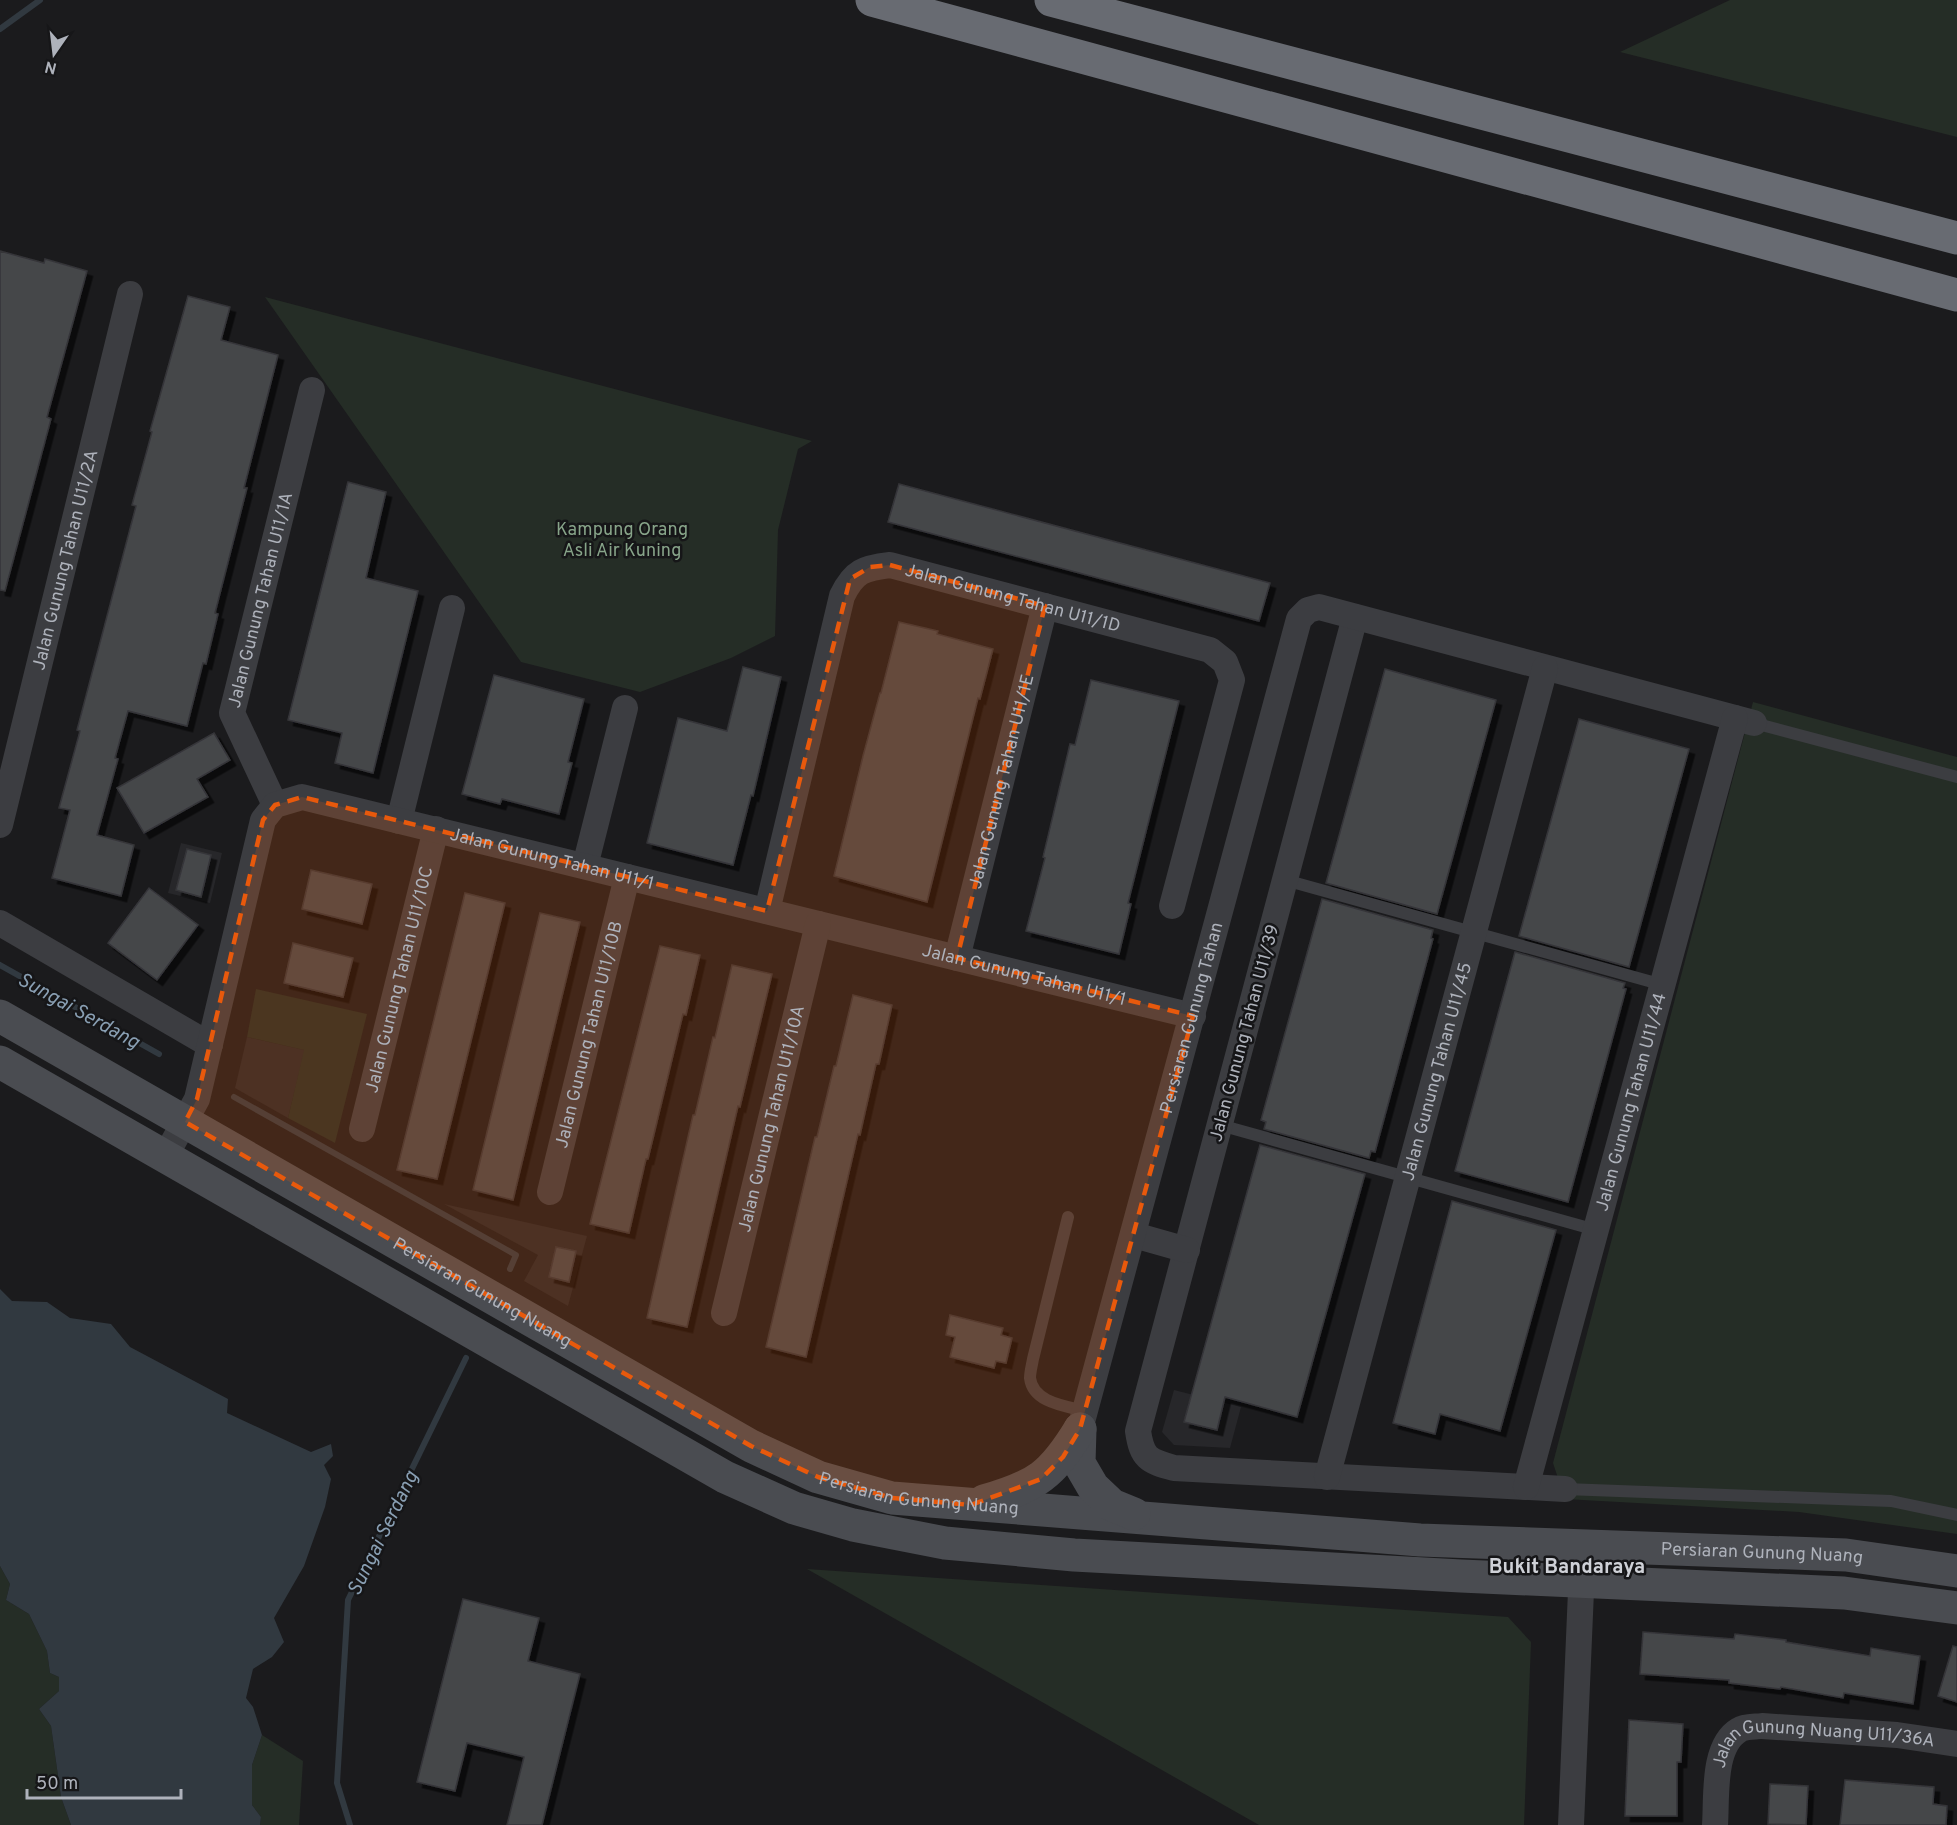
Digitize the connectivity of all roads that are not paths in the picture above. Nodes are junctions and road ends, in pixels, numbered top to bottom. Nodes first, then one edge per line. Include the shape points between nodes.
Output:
1 (872, 0) edge
2 (1051, 0) edge
3 (1071, 0) edge
4 (1109, 15) junction
5 (1957, 238) edge
6 (130, 294) dead end
7 (1957, 295) edge
8 (312, 390) dead end
9 (1045, 606) junction
10 (452, 608) dead end
11 (1355, 617) junction
12 (1545, 668) junction
13 (624, 708) dead end
14 (1744, 720) junction
15 (1957, 777) edge
16 (275, 805) junction
17 (399, 820) junction
18 (0, 825) edge
19 (436, 829) junction
20 (585, 866) junction
21 (627, 877) junction
22 (1285, 880) junction
23 (1172, 906) dead end
24 (767, 911) junction
25 (0, 922) edge
26 (818, 924) junction
27 (1473, 933) junction
28 (957, 958) junction
29 (1663, 985) junction
30 (0, 1016) edge
31 (1193, 1016) junction
32 (210, 1045) junction
33 (0, 1062) edge
34 (185, 1122) junction
35 (1220, 1125) junction
36 (362, 1129) dead end
37 (165, 1157) junction
38 (1407, 1177) junction
39 (550, 1192) dead end
40 (1068, 1217) dead end
41 (1596, 1230) junction
42 (1134, 1235) junction
43 (1186, 1250) junction
44 (724, 1313) dead end
45 (1083, 1420) junction
46 (1327, 1477) junction
47 (1526, 1487) junction
48 (1565, 1489) joint
49 (971, 1505) junction
50 (1957, 1515) edge
51 (1144, 1517) junction
52 (1583, 1544) junction
53 (1957, 1570) edge
54 (1581, 1581) junction
55 (1957, 1608) edge
56 (1957, 1744) edge
57 (1571, 1825) edge
58 (1715, 1825) edge

1 - 7 highway
2 - 4 highway
3 - 4 highway
4 - 5 highway
6 - 18 street, Jalan Gunung Tahan U11/2A
8 - 16 street, Jalan Gunung Tahan U11/1A via 232,713
9 - 23 street, Jalan Gunung Tahan U11/1D via 1210,650 1225,662 1232,680
9 - 24 street, Jalan Gunung Tahan U11/1D via 890,565 870,567 850,579 842,596
9 - 28 street, Jalan Gunung Tahan U11/1E
10 - 17 street
11 - 12 street
11 - 22 street, Jalan Gunung Tahan U11/39
11 - 31 street, Persiaran Gunung Tahan via 1319,607 1308,610 1299,619
12 - 14 street
12 - 27 street, Jalan Gunung Tahan U11/45
13 - 20 street
14 - 15 lane
14 - 29 street, Jalan Gunung Tahan U11/44
16 - 17 street, Jalan Gunung Tahan U11/1 via 302,796
16 - 32 street via 263,820
17 - 19 street, Jalan Gunung Tahan U11/1
19 - 20 street, Jalan Gunung Tahan U11/1
19 - 36 street, Jalan Gunung Tahan U11/10C
20 - 21 street, Jalan Gunung Tahan U11/1
21 - 24 street, Jalan Gunung Tahan U11/1
21 - 39 street, Jalan Gunung Tahan U11/10B
22 - 27 lane
22 - 35 street, Jalan Gunung Tahan U11/39
24 - 26 street, Jalan Gunung Tahan U11/1
25 - 32 street
26 - 28 street, Jalan Gunung Tahan U11/1
26 - 44 street, Jalan Gunung Tahan U11/10A
27 - 29 lane
27 - 38 street, Jalan Gunung Tahan U11/45
28 - 31 street, Jalan Gunung Tahan U11/1
29 - 41 street, Jalan Gunung Tahan U11/44
30 - 34 street, Persiaran Gunung Nuang
31 - 42 street, Persiaran Gunung Tahan
32 - 34 street via 197,1099
33 - 37 street, Persiaran Gunung Nuang
34 - 37 street
34 - 49 street, Persiaran Gunung Nuang via 751,1446 818,1477 892,1498
35 - 38 lane
35 - 43 street, Jalan Gunung Tahan U11/39
37 - 54 street, Persiaran Gunung Nuang via 725,1477 794,1508 853,1525 945,1543 1062,1554
38 - 41 lane
38 - 46 street, Jalan Gunung Tahan U11/45
40 - 45 lane via 1030,1378 1037,1393
41 - 47 street, Jalan Gunung Tahan U11/44
42 - 43 street
42 - 45 street, Persiaran Gunung Tahan
43 - 46 street, Jalan Gunung Tahan U11/39 via 1138,1431 1141,1449 1152,1462 1174,1468
45 - 49 street via 1063,1457 1041,1479 1014,1493
45 - 51 street via 1079,1463 1093,1487 1112,1505
46 - 47 street
47 - 48 street
48 - 50 lane via 1891,1501
49 - 51 street, Persiaran Gunung Nuang
51 - 52 street, Persiaran Gunung Nuang via 1419,1540
52 - 53 street, Persiaran Gunung Nuang via 1846,1555
52 - 54 street
54 - 55 street, Persiaran Gunung Nuang via 1844,1593
54 - 57 street
56 - 58 street, Jalan Gunung Nuang U11/36A via 1897,1735 1741,1728 1728,1739 1719,1759

